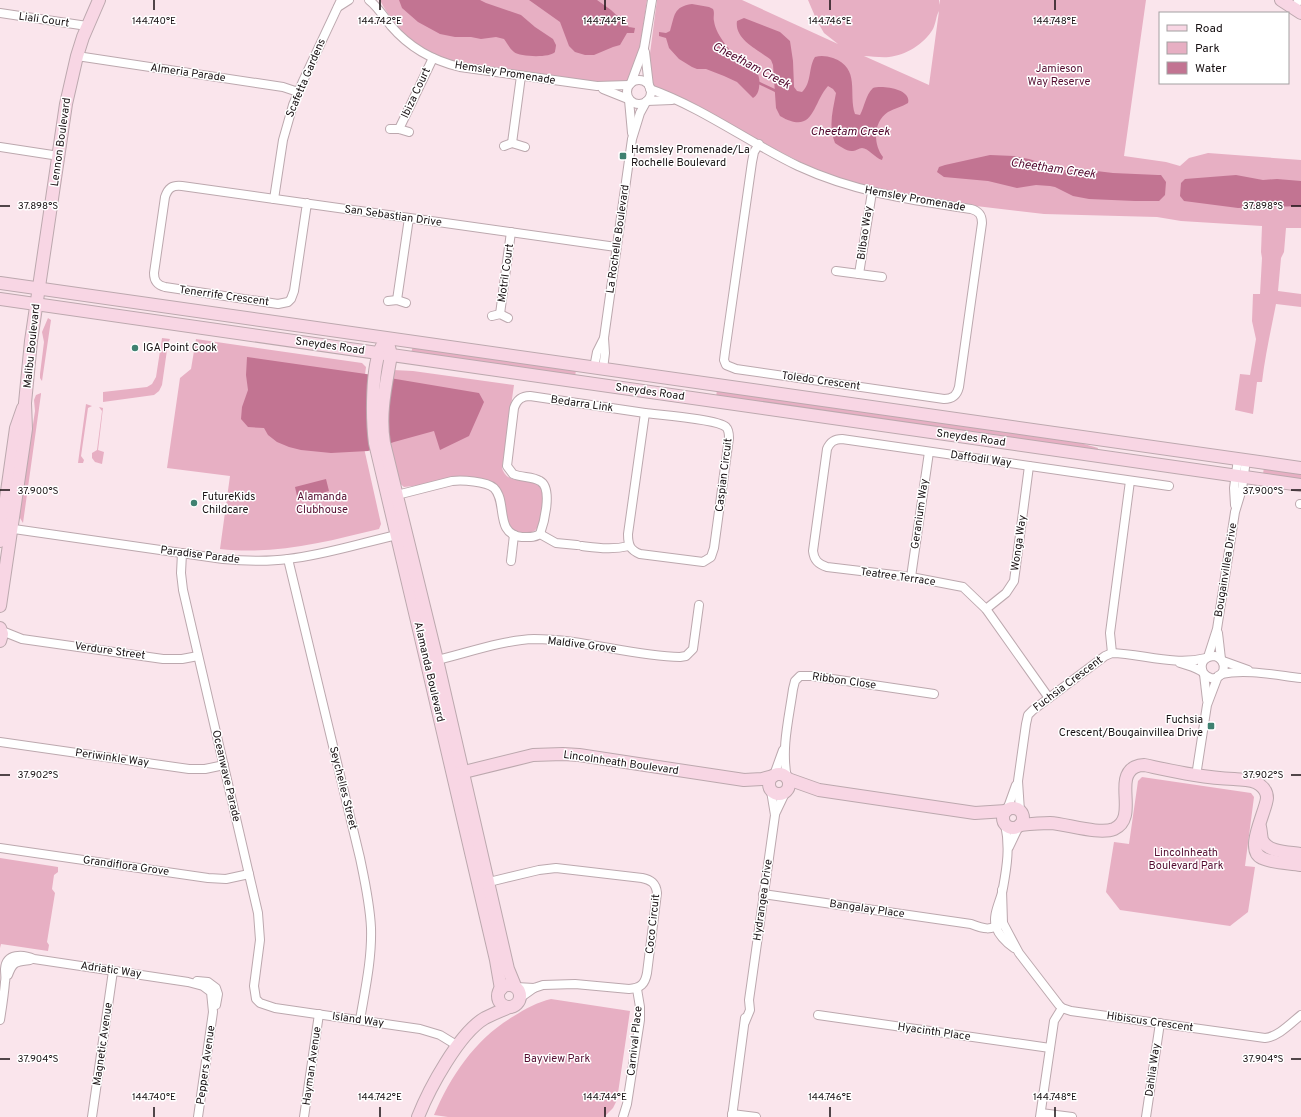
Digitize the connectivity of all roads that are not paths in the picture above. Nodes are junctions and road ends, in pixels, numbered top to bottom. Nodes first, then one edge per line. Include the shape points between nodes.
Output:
1 (99, 0) edge
2 (349, 0) edge
3 (369, 0) edge
4 (378, 0) edge
5 (652, 0) edge
6 (1281, 0) edge
7 (339, 4) edge
8 (1298, 7) edge
9 (0, 13) edge
10 (383, 13) junction
11 (87, 26) junction
12 (644, 48) junction
13 (77, 56) junction
14 (433, 58) junction
15 (521, 76) junction
16 (630, 84) junction
17 (597, 86) junction
18 (650, 88) junction
19 (298, 92) junction
20 (629, 99) junction
21 (646, 101) junction
22 (677, 101) junction
23 (390, 129) dead end
24 (399, 129) junction
25 (410, 132) dead end
26 (632, 140) junction
27 (759, 144) junction
28 (0, 147) edge
29 (525, 147) dead end
30 (59, 156) junction
31 (170, 188) joint
32 (872, 192) junction
33 (274, 199) junction
34 (307, 203) junction
35 (980, 214) joint
36 (409, 218) junction
37 (511, 232) junction
38 (616, 247) junction
39 (836, 271) dead end
40 (859, 274) junction
41 (882, 277) dead end
42 (0, 283) edge
43 (38, 289) junction
44 (0, 299) edge
45 (397, 300) junction
46 (388, 301) dead end
47 (406, 303) dead end
48 (36, 304) junction
49 (508, 318) dead end
50 (387, 338) junction
51 (378, 353) junction
52 (391, 355) junction
53 (599, 368) junction
54 (382, 372) junction
55 (597, 384) junction
56 (645, 413) junction
57 (832, 442) joint
58 (929, 452) junction
59 (1242, 460) junction
60 (1029, 466) junction
61 (1301, 468) edge
62 (1239, 475) junction
63 (1130, 481) junction
64 (1301, 485) edge
65 (1169, 486) dead end
66 (392, 496) junction
67 (6, 528) junction
68 (402, 534) junction
69 (540, 534) junction
70 (514, 535) junction
71 (0, 541) edge
72 (629, 546) junction
73 (182, 553) junction
74 (288, 559) junction
75 (511, 561) dead end
76 (911, 577) junction
77 (699, 605) dead end
78 (0, 606) edge
79 (986, 609) junction
80 (1217, 628) junction
81 (0, 633) edge
82 (1112, 653) junction
83 (198, 656) junction
84 (1207, 657) junction
85 (1222, 660) junction
86 (1174, 661) junction
87 (431, 662) junction
88 (1255, 672) junction
89 (1204, 673) junction
90 (1220, 675) junction
91 (1301, 678) edge
92 (934, 694) dead end
93 (1049, 698) junction
94 (1207, 705) junction
95 (0, 742) edge
96 (785, 744) junction
97 (224, 765) junction
98 (458, 774) junction
99 (773, 775) junction
100 (1196, 776) junction
101 (787, 779) junction
102 (744, 780) junction
103 (1018, 781) junction
104 (819, 790) junction
105 (770, 791) junction
106 (786, 792) junction
107 (1006, 810) junction
108 (1020, 811) junction
109 (975, 813) junction
110 (775, 815) junction
111 (1050, 823) junction
112 (1005, 824) junction
113 (1019, 825) junction
114 (1260, 826) junction
115 (1, 848) edge
116 (1269, 848) junction
117 (1008, 849) junction
118 (1301, 854) edge
119 (1262, 858) junction
120 (1301, 865) edge
121 (250, 874) junction
122 (483, 883) junction
123 (764, 894) junction
124 (998, 924) junction
125 (113, 970) junction
126 (534, 988) junction
127 (637, 989) junction
128 (213, 990) joint
129 (517, 990) junction
130 (499, 991) junction
131 (256, 999) joint
132 (510, 1007) junction
133 (1062, 1008) junction
134 (319, 1014) junction
135 (818, 1015) dead end
136 (1301, 1015) edge
137 (485, 1018) junction
138 (0, 1020) edge
139 (360, 1020) junction
140 (1160, 1023) junction
141 (458, 1046) junction
142 (1050, 1048) junction
143 (732, 1115) edge
144 (1041, 1115) edge
145 (92, 1117) edge
146 (198, 1117) edge
147 (304, 1117) edge
148 (418, 1117) edge
149 (623, 1117) edge
150 (756, 1117) edge
151 (1072, 1117) edge
152 (1146, 1117) edge

1 - 11 street, Lennon Boulevard
2 - 7 street, Scafetta Gardens
3 - 10 street, Hemsley Promenade
4 - 10 street, Hemsley Promenade
5 - 12 street
6 - 8 street
7 - 19 street, Scafetta Gardens
9 - 11 street, Liali Court
10 - 14 street, Hemsley Promenade via 404,39
11 - 13 street, Lennon Boulevard
12 - 16 street
12 - 18 street
13 - 19 street, Almeria Parade via 283,87
13 - 30 street, Lennon Boulevard via 69,88
14 - 15 street, Hemsley Promenade via 460,67
14 - 24 street, Ibiza Court
15 - 17 street, Hemsley Promenade
15 - 29 street via 508,145
16 - 17 street, Hemsley Promenade
16 - 18 street via 641,81
16 - 20 street via 627,91
17 - 20 street, Hemsley Promenade
18 - 21 street via 651,93
18 - 22 street, Hemsley Promenade
19 - 33 street, Scafetta Gardens via 283,140
20 - 21 street via 639,104
20 - 26 street, La Rochelle Boulevard
21 - 22 street, Hemsley Promenade
21 - 26 street, La Rochelle Boulevard
22 - 27 street, Hemsley Promenade via 693,107
23 - 24 street, Ibiza Court
24 - 25 street, Ibiza Court
26 - 38 street, La Rochelle Boulevard
27 - 32 street, Hemsley Promenade via 812,172
27 - 35 street, Toledo Crescent via 752,162 725,352 726,365 732,368 944,399 954,397 959,387 982,223
28 - 30 street
30 - 43 street, Lennon Boulevard
31 - 33 street, San Sebastian Drive via 182,186
31 - 34 street, Tenerrife Crescent via 165,197 155,281 168,288 278,304 288,302 293,295
32 - 35 street, Hemsley Promenade via 971,208
32 - 40 street, Bilbao Way
33 - 34 street, San Sebastian Drive
34 - 36 street, San Sebastian Drive
36 - 37 street, San Sebastian Drive
36 - 45 street
37 - 38 street, San Sebastian Drive
37 - 49 street, Motril Court via 496,315
38 - 53 street, La Rochelle Boulevard via 604,338 598,352
39 - 40 street, Bilbao Way
40 - 41 street, Bilbao Way
42 - 43 street, Sneydes Road
43 - 48 street, Malibu Boulevard
43 - 50 street, Sneydes Road
44 - 48 street, Sneydes Road
45 - 46 street
45 - 47 street
48 - 51 street, Sneydes Road
48 - 67 street, Malibu Boulevard via 25,403 26,429
50 - 51 street
50 - 52 street
50 - 53 street, Sneydes Road
51 - 52 street, Sneydes Road
51 - 54 street, Alamanda Boulevard
52 - 54 street, Alamanda Boulevard
52 - 55 street, Sneydes Road
53 - 55 street
53 - 59 street, Sneydes Road
54 - 66 street, Alamanda Boulevard via 372,418
55 - 62 street, Sneydes Road
56 - 69 street, Bedarra Link via 530,396 519,399 514,408 507,466 513,474 537,480 546,487 547,496
56 - 72 street via 628,534
56 - 72 street, Caspian Circuit via 719,423 727,428 730,438 711,557 703,562 640,554
57 - 58 street, Daffodil Way via 842,439
57 - 76 street, Teatree Terrace via 827,449 814,557 820,565 827,567
58 - 60 street, Daffodil Way
58 - 76 street, Geranium Way
59 - 61 street, Sneydes Road
59 - 62 street, Bougainvillea Drive
60 - 63 street, Daffodil Way
60 - 79 street, Wonga Way via 1014,581 1006,593
62 - 64 street, Sneydes Road
62 - 80 street, Bougainvillea Drive via 1242,489 1235,512
63 - 65 street, Daffodil Way
63 - 82 street via 1110,632
66 - 68 street, Alamanda Boulevard
66 - 70 street via 452,481 486,484 495,489 505,526 510,534
67 - 71 street, Malibu Boulevard
67 - 73 street, Paradise Parade
67 - 78 street, Malibu Boulevard
68 - 74 street, Paradise Parade
68 - 87 street, Alamanda Boulevard
69 - 70 street via 531,537
69 - 72 street via 556,543 606,549
70 - 75 street
73 - 74 street, Paradise Parade via 242,561
73 - 83 street, Oceanwave Parade via 181,580
74 - 139 street, Seychelles Street via 369,900 370,952
76 - 79 street, Teatree Terrace via 963,587
77 - 87 street, Maldive Grove via 693,649 686,656 534,640 505,643
79 - 93 street, Teatree Terrace
80 - 84 street, Bougainvillea Drive
80 - 85 street, Bougainvillea Drive
81 - 83 street, Verdure Street via 22,639 163,659
82 - 86 street, Fuchsia Crescent
82 - 93 street, Fuchsia Crescent
83 - 97 street, Oceanwave Parade
84 - 85 street via 1215,656
84 - 86 street, Fuchsia Crescent
84 - 89 street via 1202,665
85 - 88 street
85 - 90 street via 1224,668
86 - 89 street, Fuchsia Crescent
87 - 98 street, Alamanda Boulevard
88 - 90 street via 1229,672
88 - 91 street
89 - 90 street via 1211,678
89 - 94 street
90 - 94 street
92 - 96 street, Ribbon Close via 800,676 793,688
93 - 103 street, Fuchsia Crescent via 1028,715
94 - 100 street
95 - 97 street, Periwinkle Way via 189,768 205,769
96 - 99 street, Ribbon Close
96 - 101 street, Ribbon Close
97 - 121 street, Oceanwave Parade
98 - 102 street, Lincolnheath Boulevard via 533,756 564,754
98 - 122 street, Alamanda Boulevard
99 - 101 street via 781,774
99 - 102 street, Lincolnheath Boulevard via 762,779
99 - 105 street via 768,784
100 - 111 street via 1144,765 1135,767 1126,778 1123,822 1115,828 1104,831
100 - 114 street via 1250,780 1259,784 1265,790 1267,798
101 - 104 street
101 - 106 street via 789,786
102 - 105 street, Lincolnheath Boulevard
103 - 107 street, Fuchsia Crescent
103 - 108 street, Fuchsia Crescent
104 - 106 street
104 - 109 street
105 - 106 street via 778,795
105 - 110 street, Hydrangea Drive
106 - 110 street, Hydrangea Drive
107 - 108 street via 1013,808
107 - 109 street
107 - 112 street via 1003,816
108 - 111 street
108 - 113 street via 1023,819
109 - 112 street
110 - 123 street, Hydrangea Drive
111 - 113 street
112 - 113 street via 1012,828
112 - 117 street
113 - 117 street
114 - 116 street via 1263,841
114 - 119 street via 1255,847
115 - 121 street, Grandiflora Grove via 213,878 233,878
116 - 118 street
116 - 119 street
117 - 124 street
119 - 120 street
121 - 131 street, Oceanwave Parade via 260,929 254,986
122 - 127 street, Coco Circuit via 556,868 649,880 654,883 658,893 645,980
122 - 129 street, Alamanda Boulevard via 508,969
122 - 130 street, Alamanda Boulevard
123 - 124 street, Bangalay Place via 971,924
123 - 143 street, Hydrangea Drive via 750,986 750,1010
124 - 133 street
125 - 128 street, Adriatic Way via 188,982
125 - 138 street, Adriatic Way via 18,955 6,966
125 - 145 street, Magnetic Avenue
126 - 127 street via 567,984
126 - 129 street
126 - 129 street
127 - 149 street, Carnival Place via 640,1020
128 - 146 street, Peppers Avenue via 213,1012
129 - 130 street via 509,985
129 - 132 street via 517,1004
130 - 132 street via 501,1003
130 - 137 street
131 - 134 street, Island Way via 275,1008
132 - 137 street
133 - 140 street, Hibiscus Crescent
133 - 142 street via 1054,1021
134 - 139 street, Island Way
134 - 147 street, Hayman Avenue
135 - 142 street, Hyacinth Place
136 - 140 street, Hibiscus Crescent via 1269,1038
137 - 141 street via 471,1029
139 - 141 street, Island Way via 427,1031 440,1035
140 - 152 street, Dahlia Way
141 - 148 street via 433,1084
142 - 144 street
143 - 150 street
144 - 151 street

